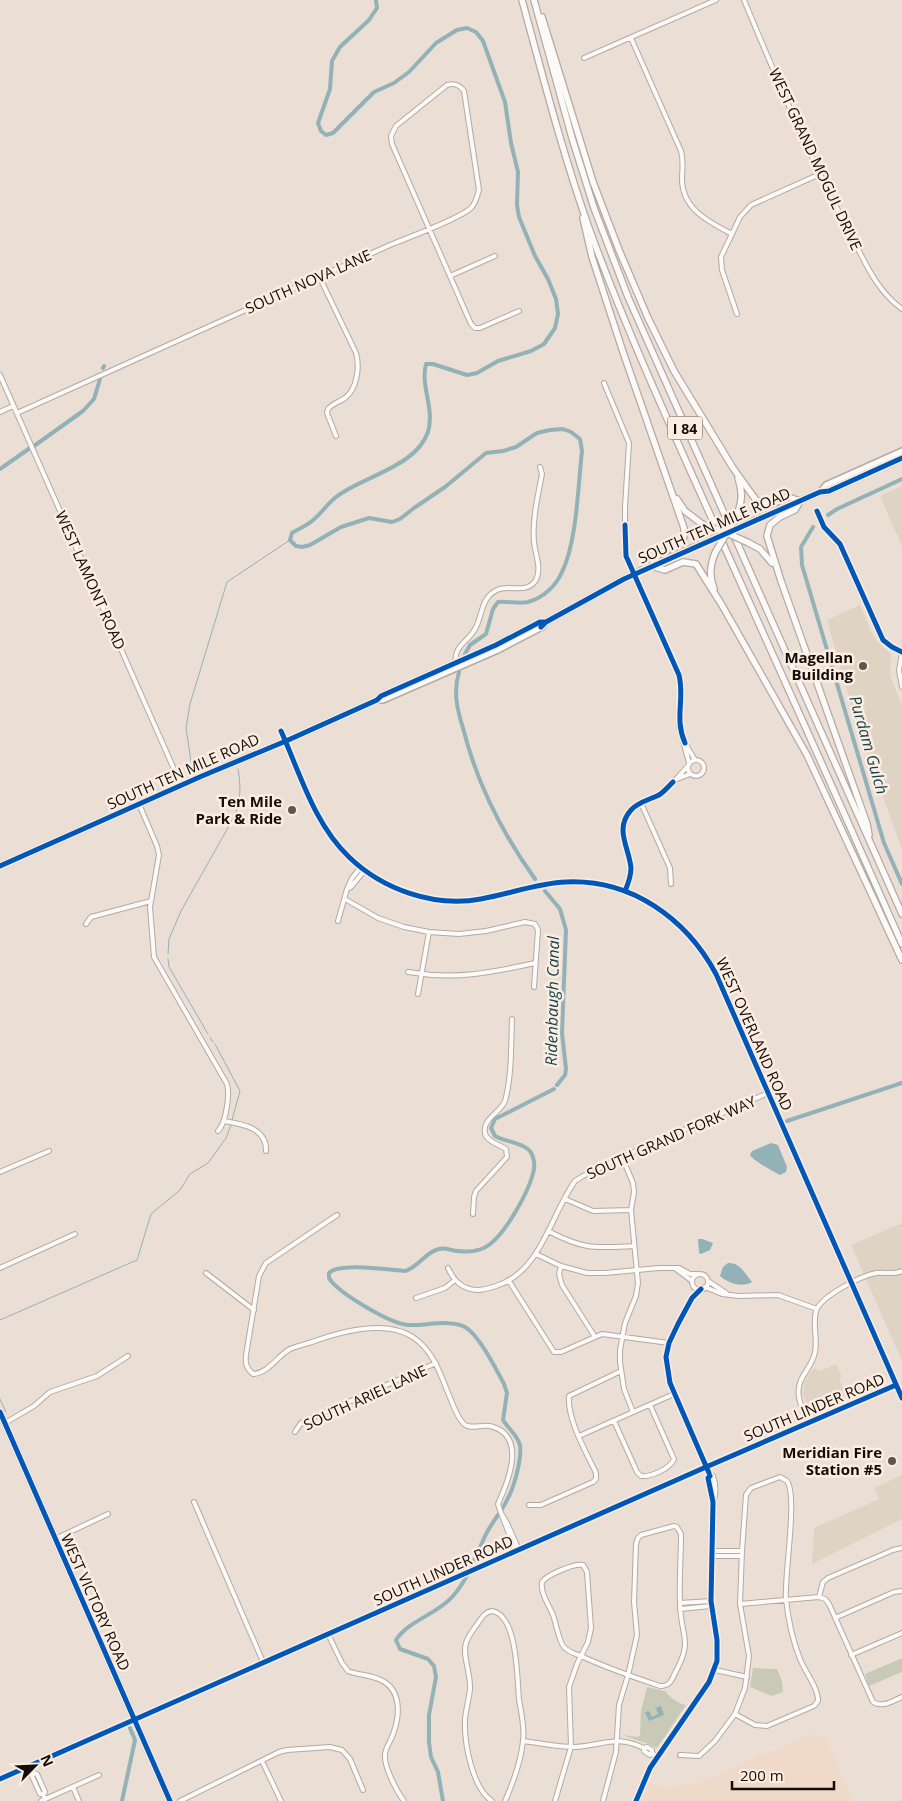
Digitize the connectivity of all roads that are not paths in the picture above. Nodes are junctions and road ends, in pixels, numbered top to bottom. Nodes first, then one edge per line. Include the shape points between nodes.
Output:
1 (522, 0) edge
2 (535, 0) edge
3 (716, 0) edge
4 (744, 0) edge
5 (631, 38) junction
6 (584, 58) dead end
7 (820, 174) junction
8 (579, 197) junction
9 (429, 228) junction
10 (732, 234) junction
11 (495, 256) dead end
12 (319, 276) junction
13 (450, 276) junction
14 (902, 308) edge
15 (519, 311) dead end
16 (737, 314) dead end
17 (0, 376) edge
18 (604, 383) dead end
19 (13, 406) junction
20 (0, 412) edge
21 (17, 413) junction
22 (336, 436) dead end
23 (902, 451) edge
24 (902, 458) edge
25 (540, 467) dead end
26 (733, 468) junction
27 (670, 486) junction
28 (820, 492) junction
29 (800, 501) junction
30 (816, 511) dead end
31 (727, 532) junction
32 (652, 566) junction
33 (781, 581) junction
34 (720, 602) junction
35 (546, 622) junction
36 (902, 652) edge
37 (463, 662) junction
38 (456, 666) junction
39 (902, 687) edge
40 (281, 731) dead end
41 (286, 741) junction
42 (684, 743) junction
43 (695, 760) junction
44 (688, 764) junction
45 (692, 775) junction
46 (673, 782) junction
47 (181, 785) junction
48 (641, 803) junction
49 (139, 804) junction
50 (871, 844) junction
51 (0, 866) edge
52 (361, 867) junction
53 (365, 870) junction
54 (670, 884) dead end
55 (347, 889) junction
56 (625, 891) junction
57 (345, 899) junction
58 (151, 901) junction
59 (902, 914) edge
60 (338, 921) dead end
61 (86, 924) dead end
62 (428, 932) junction
63 (902, 944) edge
64 (902, 960) edge
65 (536, 963) junction
66 (408, 972) dead end
67 (422, 975) junction
68 (534, 987) dead end
69 (418, 994) dead end
70 (512, 1019) dead end
71 (768, 1094) junction
72 (224, 1121) junction
73 (218, 1131) dead end
74 (48, 1151) dead end
75 (266, 1151) dead end
76 (622, 1158) junction
77 (0, 1172) edge
78 (564, 1199) junction
79 (631, 1210) junction
80 (473, 1214) dead end
81 (336, 1215) dead end
82 (548, 1231) junction
83 (75, 1234) dead end
84 (634, 1246) junction
85 (536, 1254) junction
86 (561, 1266) junction
87 (0, 1268) edge
88 (448, 1268) dead end
89 (676, 1269) junction
90 (637, 1270) junction
91 (902, 1271) edge
92 (206, 1273) dead end
93 (697, 1274) junction
94 (455, 1280) junction
95 (509, 1281) junction
96 (692, 1281) junction
97 (708, 1281) junction
98 (852, 1283) junction
99 (694, 1286) junction
100 (703, 1288) junction
101 (726, 1293) junction
102 (416, 1298) dead end
103 (692, 1298) junction
104 (817, 1309) junction
105 (254, 1310) junction
106 (623, 1336) junction
107 (595, 1337) junction
108 (669, 1343) junction
109 (128, 1356) dead end
110 (436, 1363) junction
111 (621, 1370) junction
112 (896, 1385) junction
113 (674, 1394) junction
114 (902, 1398) edge
115 (650, 1405) junction
116 (0, 1412) edge
117 (633, 1412) junction
118 (614, 1421) junction
119 (808, 1423) junction
120 (5, 1424) junction
121 (294, 1432) dead end
122 (579, 1436) junction
123 (706, 1467) junction
124 (194, 1502) dead end
125 (529, 1505) dead end
126 (108, 1514) dead end
127 (56, 1539) junction
128 (902, 1548) edge
129 (517, 1551) junction
130 (711, 1553) junction
131 (742, 1554) junction
132 (902, 1591) edge
133 (819, 1597) junction
134 (786, 1600) junction
135 (680, 1604) junction
136 (711, 1604) junction
137 (740, 1604) junction
138 (680, 1609) junction
139 (835, 1618) junction
140 (902, 1633) edge
141 (328, 1634) junction
142 (851, 1655) junction
143 (582, 1656) junction
144 (264, 1662) junction
145 (715, 1670) junction
146 (628, 1675) junction
147 (747, 1677) junction
148 (902, 1697) edge
149 (735, 1714) junction
150 (134, 1720) junction
151 (618, 1740) junction
152 (523, 1741) junction
153 (571, 1747) junction
154 (680, 1755) dead end
155 (657, 1758) junction
156 (262, 1760) junction
157 (30, 1766) junction
158 (99, 1775) dead end
159 (0, 1779) edge
160 (73, 1787) junction
161 (363, 1790) dead end
162 (43, 1798) edge
163 (79, 1801) edge
164 (170, 1801) edge
165 (180, 1801) edge
166 (281, 1801) edge
167 (404, 1801) edge
168 (492, 1801) edge
169 (505, 1801) edge
170 (556, 1801) edge
171 (603, 1801) edge
172 (636, 1801) edge

1 - 8 highway, I 84
2 - 26 highway via 619,250 674,371
2 - 50 highway, I 84 via 574,146 628,297
3 - 5 street
4 - 7 street, WEST GRAND MOGUL DRIVE
5 - 6 street
5 - 10 street via 681,152 684,161 682,186 690,204 700,217
7 - 10 street via 751,205
7 - 14 street, WEST GRAND MOGUL DRIVE via 870,274
8 - 27 highway via 604,293
8 - 63 highway, I 84 via 626,322 682,452
9 - 9 street, SOUTH NOVA LANE via 391,136 396,126 447,85 458,85 464,91 479,190 472,207 463,214
9 - 12 street, SOUTH NOVA LANE
9 - 13 street
10 - 16 street via 721,257 722,270
11 - 13 street
12 - 21 street, SOUTH NOVA LANE
12 - 22 street via 358,358 358,369 350,392 328,409
13 - 15 street via 475,328
17 - 19 street, WEST LAMONT ROAD
18 - 42 street via 629,443 626,556 679,675 679,726
19 - 20 street
19 - 21 street, WEST LAMONT ROAD
21 - 47 street, WEST LAMONT ROAD
23 - 28 main road, SOUTH TEN MILE ROAD via 826,485
24 - 28 main road, SOUTH TEN MILE ROAD via 829,491
25 - 38 street via 542,474 534,525 538,564 536,580 525,588 499,590 488,597 476,629 458,647
26 - 29 highway via 756,500 763,504 788,497
26 - 31 highway, bridge via 742,490 741,504
27 - 31 highway, bridge via 685,510 702,524
27 - 32 highway via 685,536 681,544 658,555
28 - 29 main road, SOUTH TEN MILE ROAD
29 - 31 main road, SOUTH TEN MILE ROAD, bridge
29 - 33 highway via 795,510 775,520 767,530
30 - 36 street via 824,527 840,544 879,634 887,644
31 - 32 main road, SOUTH TEN MILE ROAD, bridge
31 - 33 highway, bridge via 760,549 770,559
31 - 34 highway, bridge via 711,564 710,579
32 - 34 highway via 664,570 683,562 696,564
32 - 35 main road, SOUTH TEN MILE ROAD, bridge
33 - 50 highway via 867,824
34 - 64 highway via 807,755
35 - 37 main road, SOUTH TEN MILE ROAD via 518,640
35 - 37 main road, SOUTH TEN MILE ROAD via 540,622
36 - 39 street via 899,670
37 - 38 main road, SOUTH TEN MILE ROAD
38 - 41 main road, SOUTH TEN MILE ROAD
40 - 41 street, WEST OVERLAND ROAD
41 - 47 main road, SOUTH TEN MILE ROAD
41 - 52 street, WEST OVERLAND ROAD via 317,814 349,857
42 - 43 street
42 - 44 street
43 - 44 street
43 - 45 street via 702,762 704,769 701,774
44 - 45 street
44 - 46 street
45 - 46 street via 683,775
46 - 48 street via 659,795
47 - 49 main road, SOUTH TEN MILE ROAD
48 - 54 street via 670,868
48 - 56 street via 632,810 623,825 622,836 631,869
49 - 51 main road, SOUTH TEN MILE ROAD
49 - 58 street via 159,855
50 - 59 highway, I 84
52 - 53 street, WEST OVERLAND ROAD
52 - 55 street
53 - 55 street
53 - 56 street, WEST OVERLAND ROAD via 397,889 438,900 479,900 543,884 566,882 604,885
55 - 57 street
56 - 71 street, WEST OVERLAND ROAD via 671,916 698,943 716,974
57 - 60 street
57 - 62 street via 378,918
58 - 61 street via 92,918
58 - 72 street via 154,957 227,1084 229,1093
62 - 65 street via 486,932 525,922 535,924 538,930
62 - 67 street
65 - 67 street via 471,976
65 - 68 street
66 - 67 street
67 - 69 street
70 - 80 street via 505,1102 490,1119 485,1132 506,1149 507,1157 476,1190
71 - 76 street, SOUTH GRAND FORK WAY
71 - 98 street, WEST OVERLAND ROAD
72 - 73 street
72 - 75 street via 256,1130 265,1143
74 - 77 street
76 - 78 street, SOUTH GRAND FORK WAY via 575,1181
76 - 79 street via 633,1183
78 - 79 street via 593,1211
78 - 82 street, SOUTH GRAND FORK WAY
79 - 84 street
81 - 105 street via 266,1263 258,1276
82 - 84 street via 592,1248
82 - 85 street, SOUTH GRAND FORK WAY
83 - 87 street
84 - 90 street
85 - 86 street
85 - 95 street, SOUTH GRAND FORK WAY
86 - 90 street via 605,1274
86 - 107 street via 562,1285
88 - 94 street
89 - 90 street
89 - 93 street
89 - 96 street
90 - 106 street via 638,1290
91 - 98 street via 877,1273
92 - 105 street
93 - 96 street
93 - 97 street via 704,1275
94 - 95 street, SOUTH GRAND FORK WAY via 467,1288 480,1290
94 - 102 street via 444,1288
95 - 107 street via 553,1351 561,1352
96 - 99 street
97 - 100 street
97 - 101 street
98 - 104 street via 833,1292
98 - 112 street, WEST OVERLAND ROAD
99 - 100 street
99 - 103 street
100 - 101 street
100 - 103 street
101 - 104 street via 778,1295
103 - 108 street
104 - 119 street via 816,1349 798,1393
105 - 110 street via 245,1362 253,1374 260,1373 290,1350 336,1333 356,1330 389,1329 411,1336
106 - 107 street via 602,1334
106 - 108 street
106 - 111 street
108 - 113 street via 667,1373
109 - 120 street via 97,1376 50,1392
110 - 121 street, SOUTH ARIEL LANE via 301,1423
110 - 129 street via 454,1409 464,1424 490,1426 504,1434 511,1444 510,1472 498,1504
111 - 117 street
111 - 122 street via 569,1396
112 - 114 street, WEST OVERLAND ROAD
112 - 119 street, SOUTH LINDER ROAD
113 - 115 street
113 - 123 street
115 - 117 street
115 - 118 street via 673,1456 669,1467 641,1476
116 - 120 main road, WEST VICTORY ROAD
117 - 118 street
118 - 122 street
119 - 123 street, SOUTH LINDER ROAD
120 - 127 main road, WEST VICTORY ROAD
122 - 125 street via 596,1479 541,1505
123 - 129 street, SOUTH LINDER ROAD
123 - 130 street via 716,1486
124 - 144 street
126 - 127 street
127 - 150 main road, WEST VICTORY ROAD
128 - 133 street via 828,1578 823,1582
129 - 141 street, SOUTH LINDER ROAD
130 - 131 street
130 - 136 street
131 - 134 street via 748,1491 775,1478 784,1478 790,1484
131 - 137 street
132 - 139 street
133 - 134 street
133 - 139 street via 829,1604
134 - 137 street
134 - 149 street via 800,1661 817,1694 817,1704 767,1726 755,1725
135 - 136 street
135 - 138 street
135 - 146 street via 681,1534 677,1527 670,1526 641,1535 636,1544 634,1602 637,1635
136 - 138 street
136 - 145 street via 718,1649
137 - 147 street via 748,1639
138 - 146 street via 685,1652 670,1682 660,1686
139 - 142 street
140 - 142 street
141 - 144 street, SOUTH LINDER ROAD
141 - 167 street via 348,1671 381,1680 396,1697 397,1724 385,1757 386,1766
142 - 148 street via 870,1699 876,1704 884,1705
143 - 143 street via 591,1628 588,1572 583,1565 574,1565 547,1577 542,1582 542,1589 564,1647
143 - 146 street
143 - 153 street via 570,1687
144 - 150 street, SOUTH LINDER ROAD
145 - 147 street
145 - 155 street
146 - 151 street via 619,1705
147 - 149 street
149 - 154 street via 703,1753
150 - 157 street, SOUTH LINDER ROAD
150 - 164 main road, WEST VICTORY ROAD
151 - 153 street
151 - 155 street via 647,1747
151 - 171 street
152 - 153 street
152 - 168 street via 513,1643 500,1614 488,1612 468,1639 465,1649 470,1677 465,1720 467,1748 476,1779 483,1793
152 - 169 street
153 - 170 street
155 - 172 street
156 - 161 street via 287,1750 337,1748 350,1759
156 - 165 street
156 - 166 street
157 - 159 street, SOUTH LINDER ROAD
157 - 162 street via 45,1792
158 - 160 street
160 - 162 street
160 - 163 street

